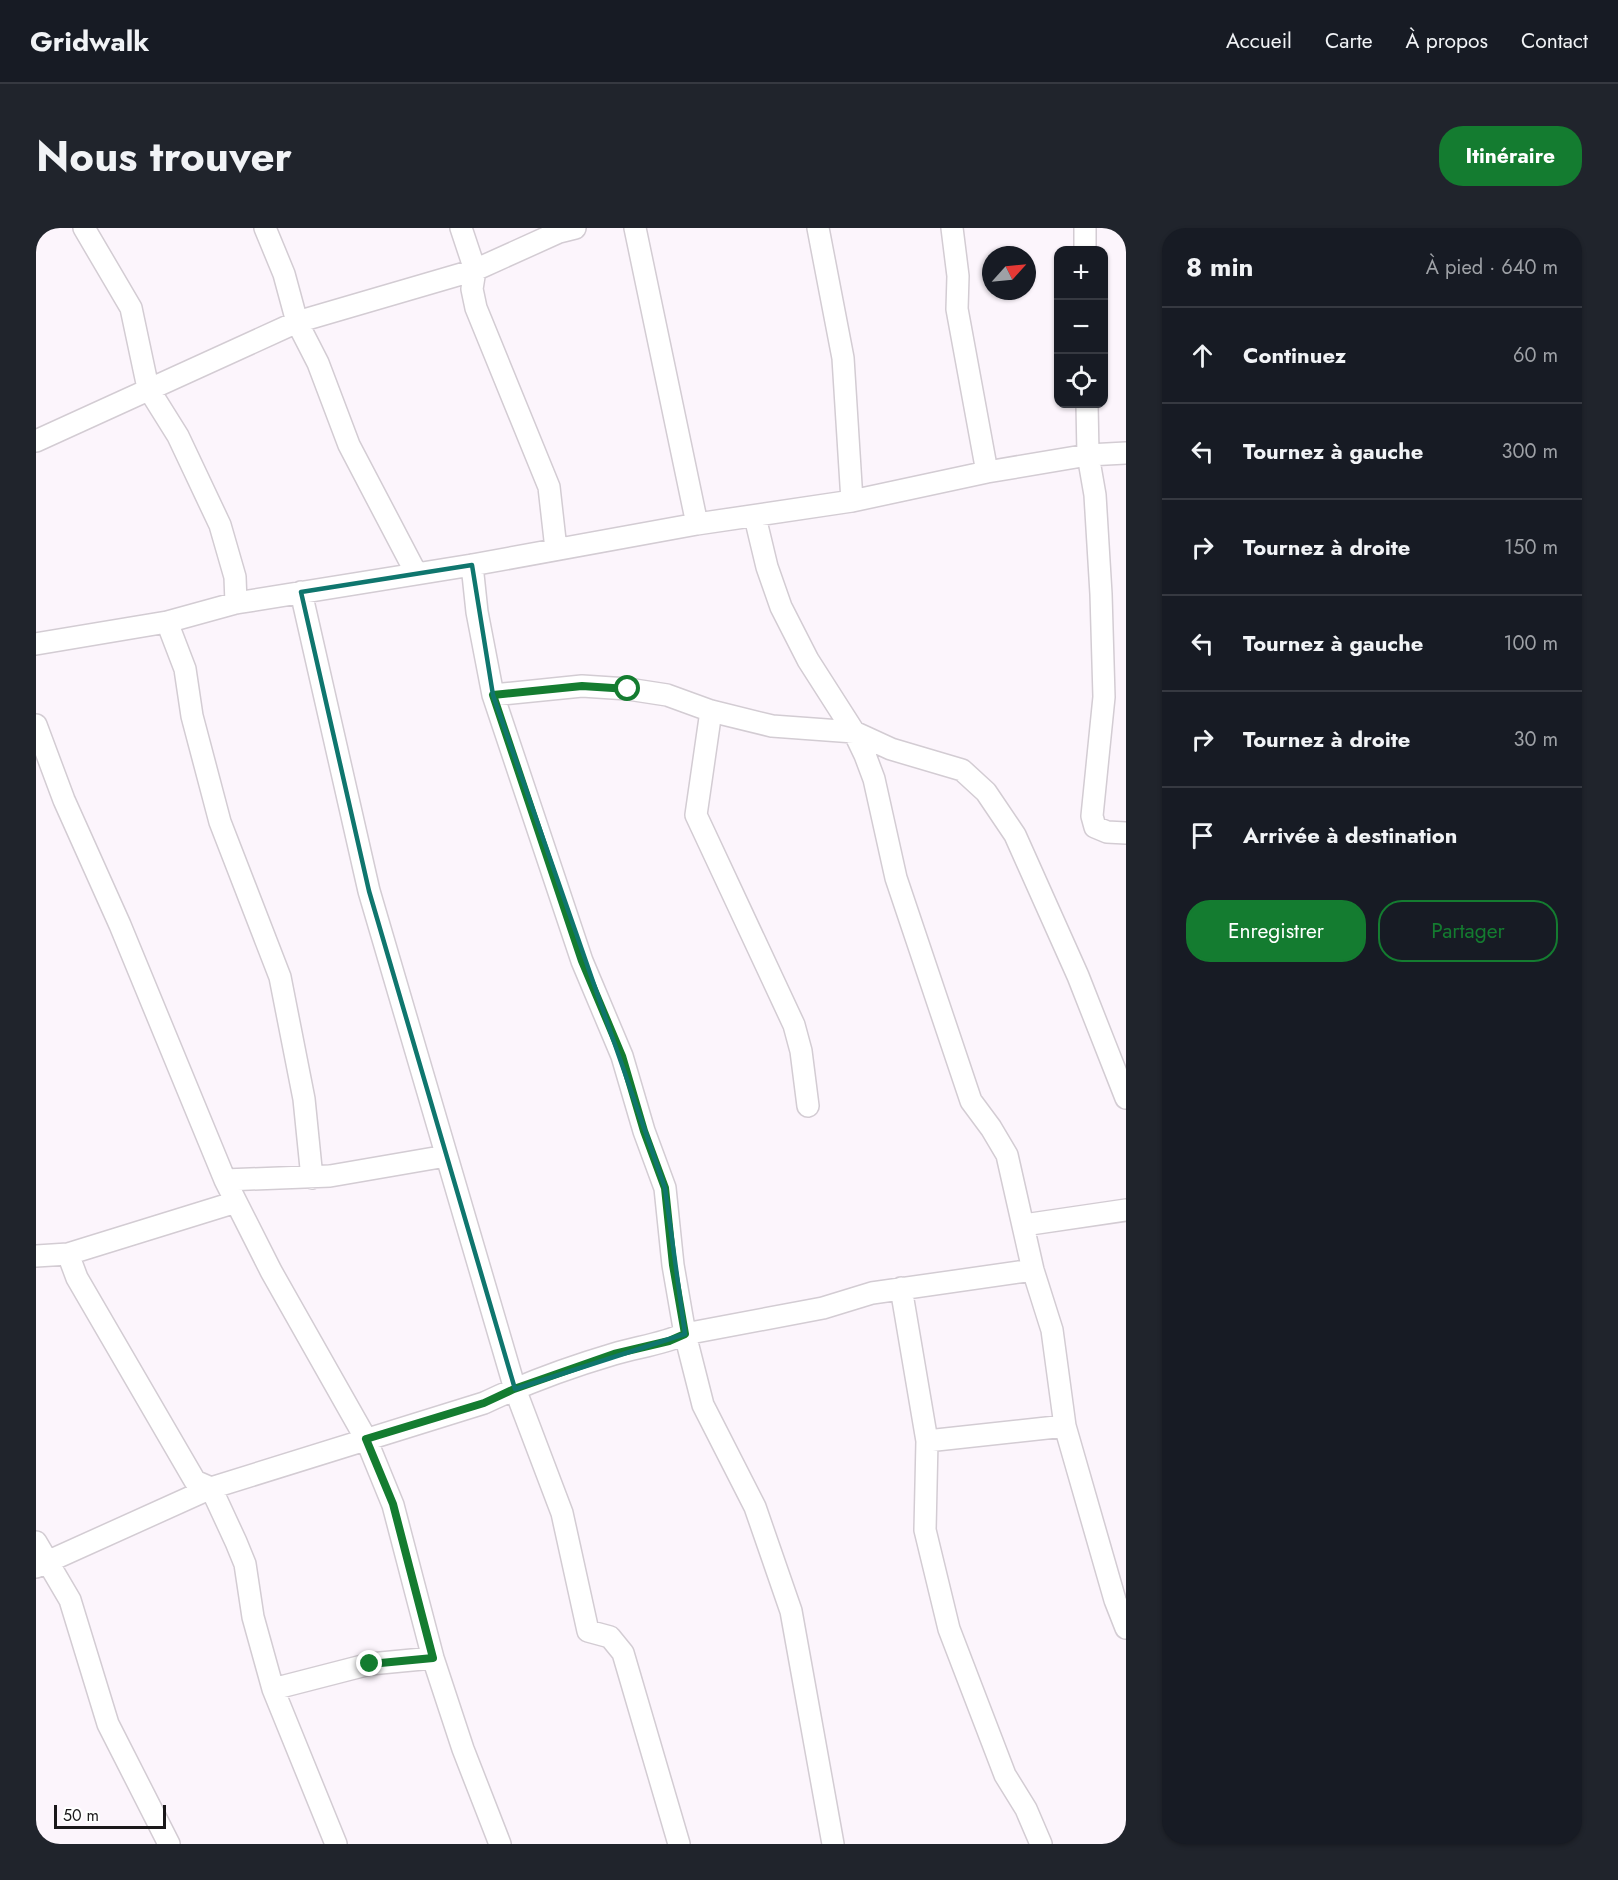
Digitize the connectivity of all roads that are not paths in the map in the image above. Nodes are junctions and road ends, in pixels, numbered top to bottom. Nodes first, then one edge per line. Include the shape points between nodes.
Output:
1 (84, 228) edge
2 (265, 228) edge
3 (461, 228) edge
4 (635, 228) edge
5 (818, 228) edge
6 (952, 228) edge
7 (1085, 228) edge
8 (564, 229) edge
9 (1085, 246) edge
10 (475, 270) junction
11 (297, 322) junction
12 (148, 388) junction
13 (1087, 408) edge
14 (36, 441) edge
15 (1126, 453) edge
16 (1088, 455) junction
17 (987, 472) junction
18 (852, 501) junction
19 (755, 517) junction
20 (697, 524) junction
21 (556, 549) junction
22 (472, 565) junction
23 (416, 573) junction
24 (301, 592) junction
25 (236, 603) junction
26 (167, 622) junction
27 (36, 644) edge
28 (493, 695) junction
29 (711, 711) junction
30 (36, 725) edge
31 (854, 732) junction
32 (1126, 833) edge
33 (1126, 1098) edge
34 (808, 1106) dead end
35 (446, 1156) junction
36 (312, 1178) junction
37 (225, 1180) junction
38 (236, 1202) junction
39 (1126, 1210) edge
40 (1024, 1225) junction
41 (37, 1254) edge
42 (68, 1254) junction
43 (1033, 1270) junction
44 (901, 1288) junction
45 (685, 1334) junction
46 (514, 1389) junction
47 (1065, 1426) junction
48 (366, 1439) junction
49 (927, 1441) junction
50 (211, 1488) junction
51 (36, 1542) edge
52 (41, 1564) edge
53 (1126, 1628) edge
54 (433, 1658) junction
55 (273, 1689) junction
56 (169, 1844) edge
57 (336, 1844) edge
58 (500, 1844) edge
59 (678, 1844) edge
60 (833, 1844) edge
61 (1041, 1844) edge

1 - 12 street via 131,308
2 - 11 street via 284,274
3 - 10 street
4 - 20 street
5 - 18 street via 843,358
6 - 17 street via 958,276 957,309
7 - 9 street
8 - 10 street
10 - 11 street
10 - 21 street via 472,289 476,308 549,487
11 - 12 street
11 - 23 street via 318,363 349,445
12 - 14 street
12 - 25 street via 178,436 220,525 235,577
13 - 16 street
15 - 16 street
16 - 17 street
16 - 32 street via 1095,495 1104,697 1092,816 1095,827
17 - 18 street
18 - 19 street
19 - 20 street
19 - 31 street via 781,607 808,660
20 - 21 street
21 - 22 street
22 - 23 street
22 - 28 street
23 - 24 street
24 - 25 street
24 - 35 street via 369,891
25 - 26 street
26 - 27 street
26 - 36 street via 185,669 192,716 220,822 280,977 304,1099
28 - 29 street via 582,686 628,689 667,695
28 - 45 street via 582,961 622,1056 665,1188
29 - 31 street via 772,726
29 - 34 street via 696,815 794,1024
30 - 37 street
31 - 33 street via 891,749 962,770 986,792 1020,845 1078,975
31 - 40 street via 874,779 896,878 948,1035 971,1101 1007,1155
35 - 36 street
35 - 46 street
36 - 37 street
37 - 38 street
38 - 42 street
38 - 48 street
39 - 40 street
40 - 43 street
41 - 42 street
42 - 50 street via 77,1278 195,1481
43 - 44 street
43 - 47 street via 1052,1330
44 - 45 street via 824,1308
44 - 49 street
45 - 46 street
45 - 60 street via 704,1406 755,1507 790,1611
46 - 48 street via 484,1403
46 - 59 street via 561,1513 588,1631 610,1637 623,1653
47 - 49 street
47 - 53 street
48 - 50 street
48 - 54 street via 393,1504
49 - 61 street via 925,1530 949,1629 1005,1776 1026,1809
50 - 52 street
50 - 55 street via 244,1564 252,1617
51 - 52 street
52 - 56 street via 70,1600 108,1724
54 - 55 street via 370,1664
54 - 58 street
55 - 57 street

